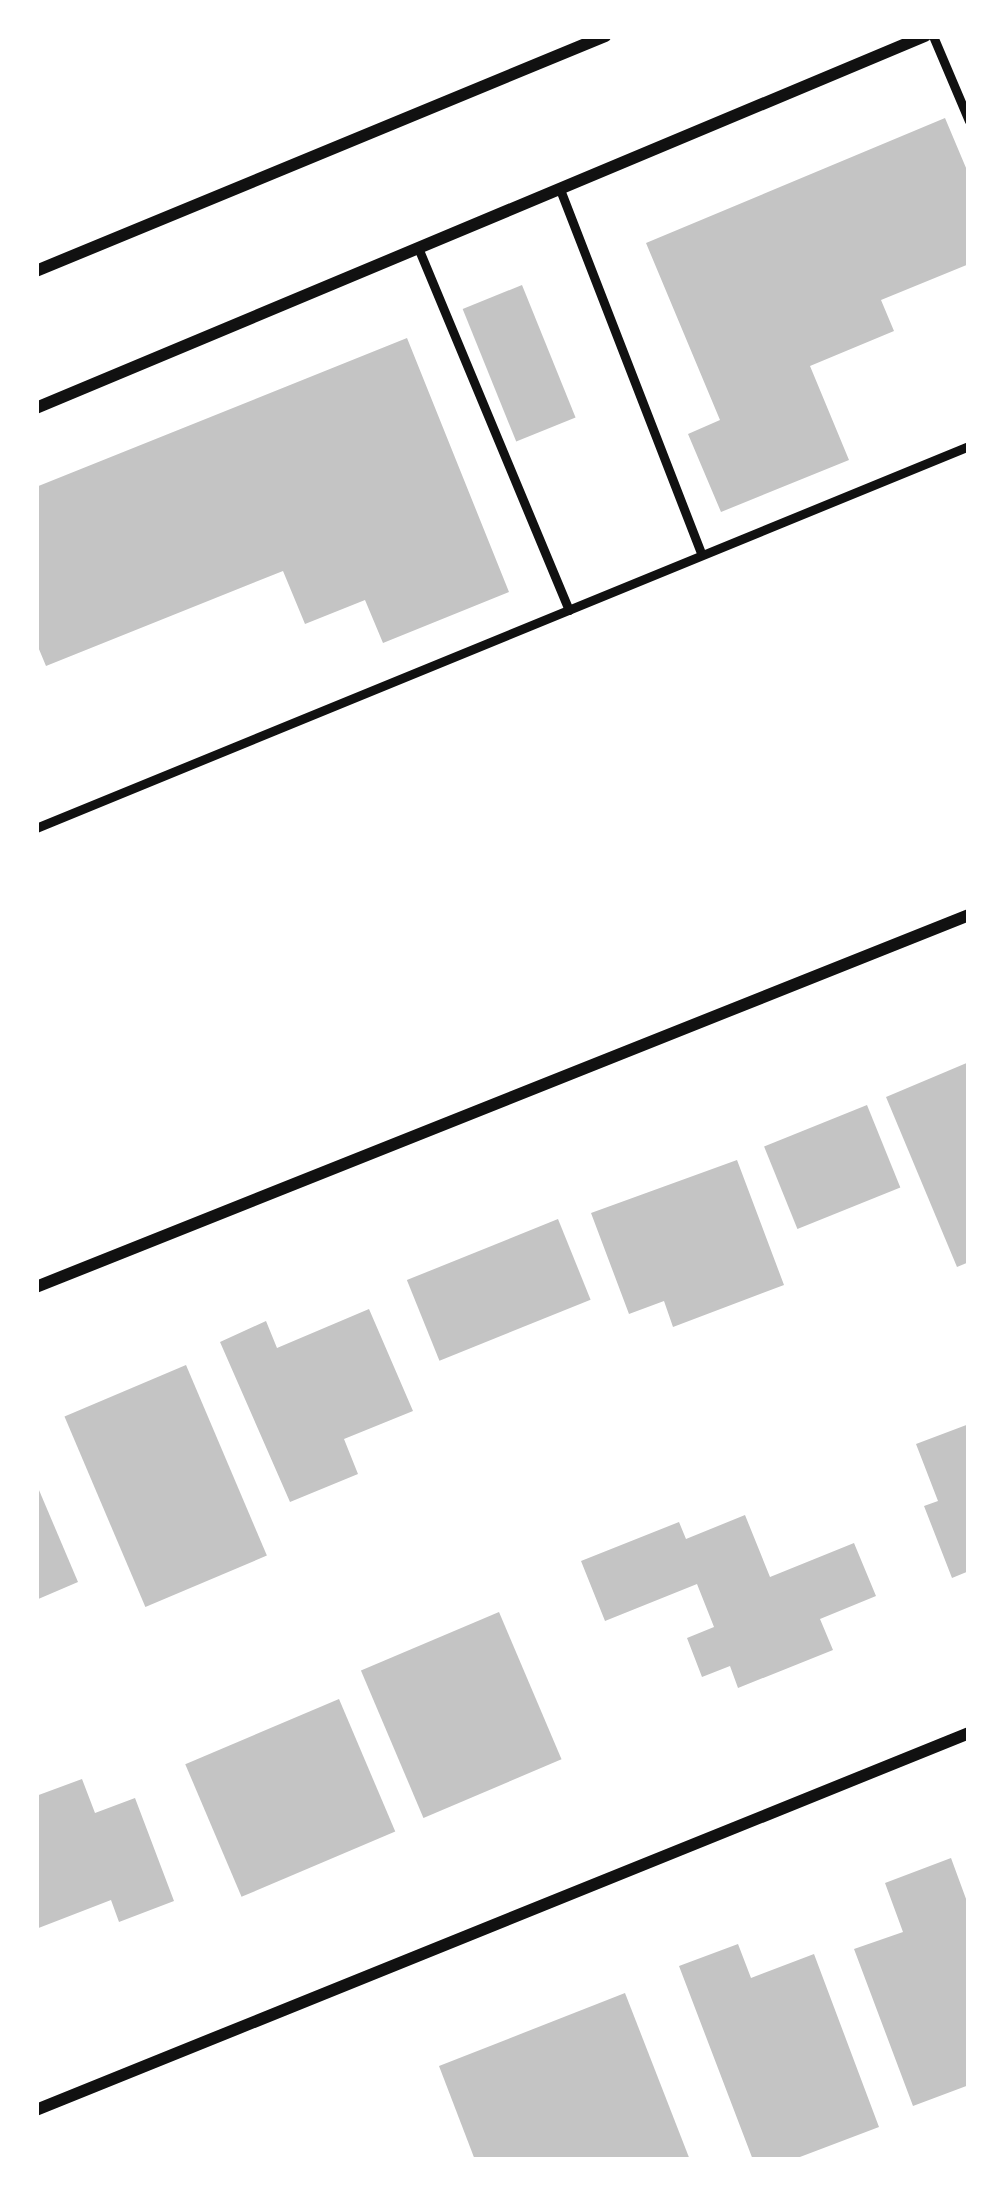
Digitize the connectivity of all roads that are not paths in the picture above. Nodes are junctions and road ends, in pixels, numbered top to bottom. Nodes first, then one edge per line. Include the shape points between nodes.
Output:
1 (605, 36) edge
2 (929, 36) edge
3 (969, 121) edge
4 (561, 192) junction
5 (419, 250) junction
6 (36, 271) edge
7 (36, 408) edge
8 (969, 446) edge
9 (702, 555) junction
10 (569, 610) junction
11 (37, 825) edge
12 (969, 915) edge
13 (36, 1287) edge
14 (969, 1733) edge
15 (36, 2110) edge

1 - 6 street
2 - 3 lane
2 - 4 street
4 - 5 street
4 - 9 lane
5 - 7 street
5 - 10 lane
8 - 9 lane
9 - 10 lane
10 - 11 lane
12 - 13 street
14 - 15 street

